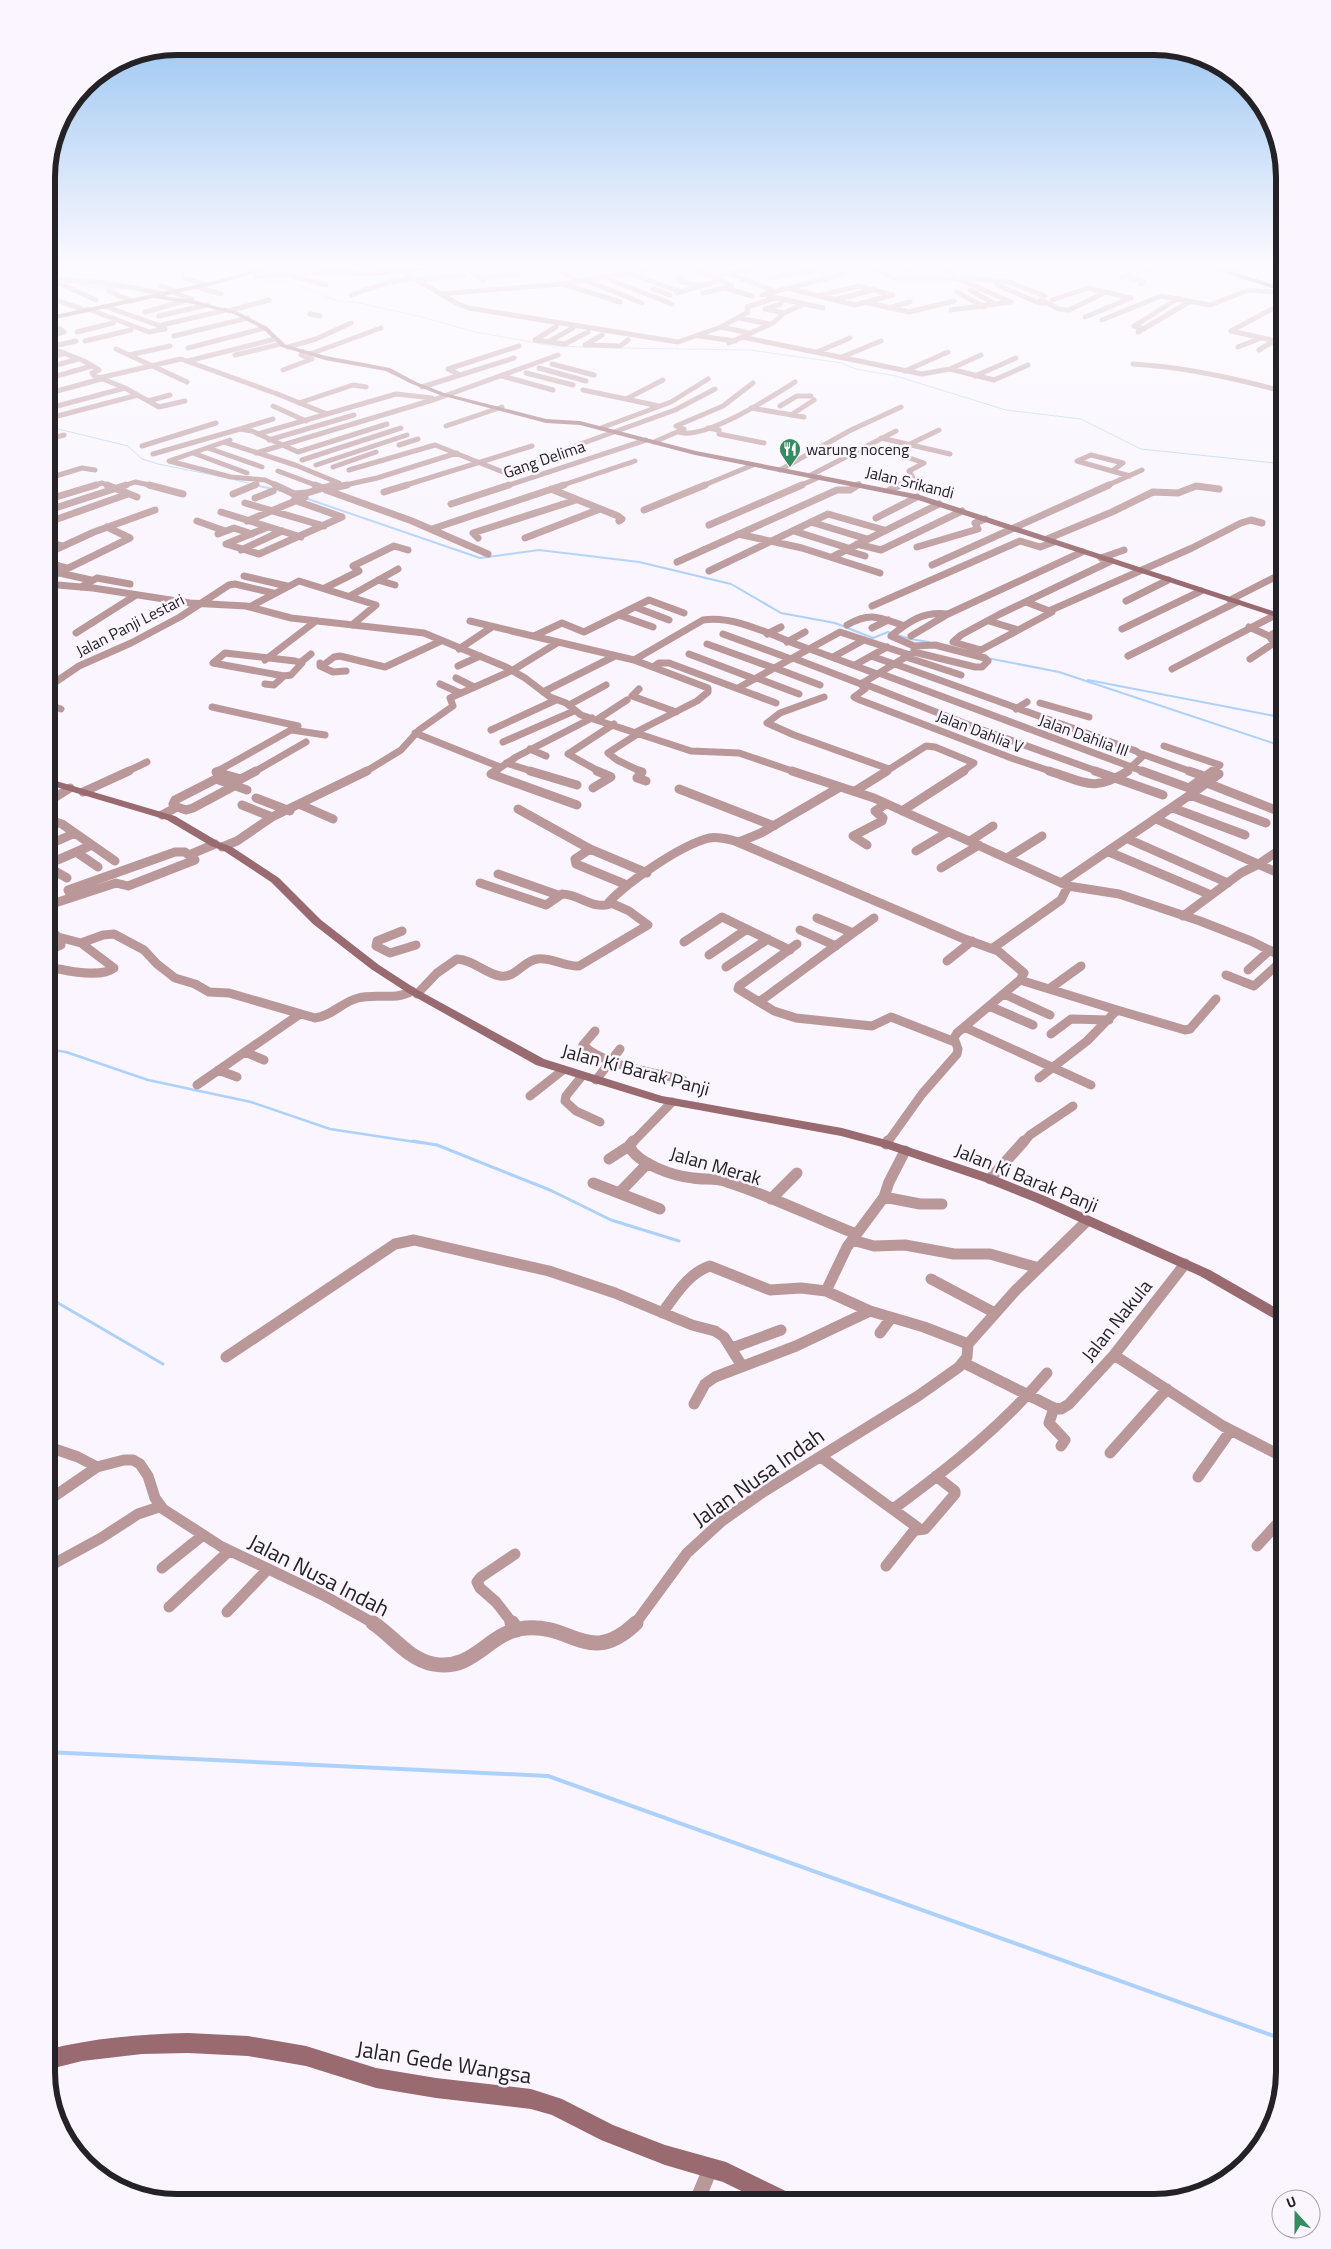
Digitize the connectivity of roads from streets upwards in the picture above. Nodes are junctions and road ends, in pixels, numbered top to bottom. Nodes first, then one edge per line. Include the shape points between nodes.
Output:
1 (78, 370) edge
2 (98, 370) edge
3 (134, 370) edge
4 (160, 370) edge
5 (211, 370) edge
6 (390, 370) edge
7 (450, 370) edge
8 (476, 370) edge
9 (518, 370) edge
10 (546, 370) edge
11 (571, 370) edge
12 (576, 370) edge
13 (899, 370) edge
14 (945, 370) edge
15 (954, 370) edge
16 (989, 370) edge
17 (1017, 370) edge
18 (1186, 370) edge
19 (904, 371) joint
20 (526, 373) dead end
21 (562, 374) junction
22 (460, 375) junction
23 (594, 375) dead end
24 (55, 376) edge
25 (502, 376) junction
26 (976, 376) junction
27 (100, 378) junction
28 (708, 379) dead end
29 (549, 380) junction
30 (663, 380) dead end
31 (586, 381) dead end
32 (187, 382) dead end
33 (795, 382) dead end
34 (535, 384) junction
35 (753, 384) dead end
36 (572, 385) dead end
37 (73, 387) junction
38 (366, 387) dead end
39 (422, 387) junction
40 (124, 388) junction
41 (715, 389) dead end
42 (1276, 389) edge
43 (553, 390) dead end
44 (583, 390) dead end
45 (84, 391) dead end
46 (55, 392) edge
47 (138, 395) junction
48 (170, 395) dead end
49 (448, 395) junction
50 (55, 397) edge
51 (60, 399) dead end
52 (436, 399) junction
53 (626, 399) junction
54 (291, 400) junction
55 (148, 401) junction
56 (185, 401) dead end
57 (299, 403) junction
58 (758, 404) junction
59 (660, 406) junction
60 (55, 407) edge
61 (502, 407) junction
62 (901, 407) dead end
63 (750, 408) junction
64 (327, 414) junction
65 (354, 415) dead end
66 (791, 415) junction
67 (55, 417) edge
68 (804, 417) dead end
69 (273, 418) dead end
70 (306, 420) junction
71 (209, 421) dead end
72 (216, 423) junction
73 (329, 423) junction
74 (387, 424) dead end
75 (446, 426) dead end
76 (340, 428) junction
77 (401, 428) dead end
78 (601, 428) junction
79 (708, 428) junction
80 (240, 429) junction
81 (231, 430) junction
82 (939, 430) dead end
83 (616, 431) junction
84 (896, 431) dead end
85 (678, 432) junction
86 (258, 434) junction
87 (353, 434) junction
88 (64, 435) dead end
89 (407, 435) dead end
90 (174, 436) junction
91 (55, 438) edge
92 (881, 438) junction
93 (233, 439) dead end
94 (418, 439) dead end
95 (269, 440) junction
96 (364, 440) junction
97 (650, 441) junction
98 (224, 442) junction
99 (191, 443) junction
100 (764, 443) dead end
101 (910, 444) junction
102 (280, 445) junction
103 (376, 445) junction
104 (142, 446) dead end
105 (532, 446) dead end
106 (208, 448) junction
107 (386, 449) junction
108 (612, 451) junction
109 (193, 453) junction
110 (256, 453) junction
111 (457, 453) junction
112 (153, 454) dead end
113 (620, 454) dead end
114 (898, 454) dead end
115 (950, 454) dead end
116 (628, 457) dead end
117 (281, 460) junction
118 (302, 460) dead end
119 (479, 462) junction
120 (295, 465) junction
121 (316, 465) dead end
122 (753, 465) junction
123 (262, 467) junction
124 (333, 467) dead end
125 (95, 470) dead end
126 (349, 470) dead end
127 (780, 470) junction
128 (1142, 470) dead end
129 (278, 471) junction
130 (1112, 471) junction
131 (247, 473) junction
132 (811, 475) junction
133 (55, 476) edge
134 (1130, 476) junction
135 (820, 477) junction
136 (235, 478) junction
137 (524, 481) junction
138 (243, 482) dead end
139 (257, 482) junction
140 (531, 484) dead end
141 (859, 484) junction
142 (538, 488) dead end
143 (116, 489) junction
144 (324, 489) junction
145 (548, 490) junction
146 (890, 490) junction
147 (1219, 490) dead end
148 (273, 491) junction
149 (384, 492) dead end
150 (128, 494) junction
151 (183, 494) dead end
152 (233, 494) dead end
153 (55, 497) edge
154 (137, 497) dead end
155 (917, 497) junction
156 (255, 498) dead end
157 (300, 498) junction
158 (576, 500) junction
159 (245, 503) dead end
160 (451, 504) dead end
161 (939, 504) junction
162 (55, 508) edge
163 (600, 509) junction
164 (155, 510) dead end
165 (270, 510) junction
166 (644, 510) dead end
167 (962, 511) junction
168 (221, 512) dead end
169 (876, 518) dead end
170 (985, 519) junction
171 (197, 521) dead end
172 (247, 521) junction
173 (619, 521) dead end
174 (811, 522) junction
175 (55, 523) edge
176 (1262, 524) dead end
177 (709, 525) dead end
178 (324, 526) junction
179 (107, 527) junction
180 (268, 527) junction
181 (1015, 528) junction
182 (432, 529) junction
183 (884, 530) junction
184 (282, 531) junction
185 (794, 531) junction
186 (252, 534) junction
187 (738, 534) junction
188 (301, 537) junction
189 (478, 538) dead end
190 (525, 538) dead end
191 (867, 539) junction
192 (1051, 540) junction
193 (773, 541) junction
194 (55, 544) edge
195 (857, 544) junction
196 (62, 546) junction
197 (917, 547) dead end
198 (847, 549) junction
199 (55, 550) edge
200 (240, 550) junction
201 (408, 550) dead end
202 (1124, 550) dead end
203 (1082, 552) junction
204 (488, 554) dead end
205 (864, 556) dead end
206 (832, 557) junction
207 (1101, 558) junction
208 (1111, 561) junction
209 (677, 562) dead end
210 (55, 565) edge
211 (932, 565) dead end
212 (67, 568) junction
213 (398, 569) dead end
214 (709, 570) dead end
215 (1138, 571) junction
216 (55, 572) edge
217 (58, 573) junction
218 (880, 573) dead end
219 (55, 574) edge
220 (244, 576) dead end
221 (1276, 577) edge
222 (91, 580) junction
223 (378, 580) junction
224 (1168, 580) junction
225 (130, 584) dead end
226 (55, 585) edge
227 (395, 585) dead end
228 (287, 586) junction
229 (81, 587) junction
230 (325, 588) junction
231 (1201, 591) junction
232 (273, 594) junction
233 (136, 595) junction
234 (350, 596) junction
235 (1126, 601) dead end
236 (1234, 601) junction
237 (1026, 602) junction
238 (190, 603) junction
239 (200, 603) junction
240 (251, 606) junction
241 (872, 606) dead end
242 (635, 607) junction
243 (1049, 611) junction
244 (684, 613) dead end
245 (948, 614) junction
246 (619, 615) junction
247 (1275, 615) joint
248 (669, 620) dead end
249 (888, 620) junction
250 (470, 621) dead end
251 (989, 621) junction
252 (316, 622) junction
253 (352, 625) junction
254 (846, 625) dead end
255 (902, 625) junction
256 (781, 626) dead end
257 (492, 627) junction
258 (1249, 627) junction
259 (160, 628) junction
260 (653, 628) dead end
261 (872, 628) dead end
262 (1122, 629) dead end
263 (1018, 630) junction
264 (805, 632) dead end
265 (1276, 632) edge
266 (76, 633) dead end
267 (722, 634) dead end
268 (766, 634) junction
269 (534, 636) junction
270 (911, 636) dead end
271 (1269, 636) junction
272 (864, 640) junction
273 (441, 641) junction
274 (788, 642) junction
275 (557, 643) junction
276 (707, 644) dead end
277 (887, 647) junction
278 (459, 649) junction
279 (809, 649) junction
280 (911, 652) junction
281 (689, 654) dead end
282 (480, 656) junction
283 (615, 656) junction
284 (871, 656) junction
285 (1128, 656) dead end
286 (833, 657) junction
287 (267, 658) junction
288 (792, 659) junction
289 (1250, 659) dead end
290 (634, 660) junction
291 (301, 662) junction
292 (327, 663) junction
293 (894, 664) junction
294 (458, 666) dead end
295 (855, 666) junction
296 (653, 667) junction
297 (971, 667) junction
298 (775, 668) junction
299 (253, 669) junction
300 (1172, 669) dead end
301 (513, 670) junction
302 (346, 671) dead end
303 (878, 674) junction
304 (961, 675) junction
305 (284, 676) junction
306 (456, 678) dead end
307 (756, 678) junction
308 (55, 680) edge
309 (948, 683) junction
310 (265, 684) dead end
311 (440, 684) dead end
312 (861, 684) junction
313 (606, 685) dead end
314 (820, 685) dead end
315 (474, 687) junction
316 (738, 688) junction
317 (639, 689) dead end
318 (543, 692) junction
319 (460, 693) junction
320 (799, 694) dead end
321 (1002, 695) dead end
322 (824, 697) dead end
323 (556, 700) junction
324 (627, 700) dead end
325 (993, 700) junction
326 (1027, 702) dead end
327 (776, 703) dead end
328 (1040, 703) dead end
329 (1050, 706) junction
330 (55, 707) edge
331 (212, 707) dead end
332 (571, 708) junction
333 (61, 709) dead end
334 (1016, 709) junction
335 (676, 712) junction
336 (1038, 717) junction
337 (1089, 717) dead end
338 (595, 719) junction
339 (614, 724) junction
340 (491, 730) dead end
341 (289, 732) junction
342 (638, 732) junction
343 (416, 733) junction
344 (325, 735) dead end
345 (503, 742) dead end
346 (1164, 746) dead end
347 (530, 749) junction
348 (1142, 754) junction
349 (546, 756) dead end
350 (147, 762) dead end
351 (503, 765) junction
352 (1133, 767) junction
353 (889, 769) junction
354 (224, 774) junction
355 (1219, 774) dead end
356 (1115, 778) junction
357 (216, 779) junction
358 (1206, 780) junction
359 (646, 781) dead end
360 (55, 784) edge
361 (577, 784) dead end
362 (234, 786) junction
363 (840, 787) junction
364 (70, 788) junction
365 (593, 788) dead end
366 (679, 789) dead end
367 (248, 790) dead end
368 (855, 791) junction
369 (83, 792) junction
370 (1187, 793) junction
371 (1163, 795) dead end
372 (55, 797) edge
373 (256, 798) dead end
374 (886, 804) junction
375 (242, 805) dead end
376 (301, 805) junction
377 (577, 805) dead end
378 (177, 807) junction
379 (1173, 808) junction
380 (518, 810) dead end
381 (1276, 810) edge
382 (290, 811) junction
383 (902, 811) junction
384 (162, 815) junction
385 (272, 817) junction
386 (1156, 819) junction
387 (333, 820) dead end
388 (55, 823) edge
389 (1266, 823) dead end
390 (774, 826) junction
391 (993, 826) dead end
392 (948, 832) junction
393 (75, 833) junction
394 (1245, 835) dead end
395 (1042, 836) dead end
396 (1128, 839) junction
397 (970, 841) junction
398 (55, 842) edge
399 (739, 842) junction
400 (92, 845) junction
401 (219, 845) junction
402 (867, 845) dead end
403 (978, 845) junction
404 (590, 850) junction
405 (76, 852) junction
406 (916, 852) dead end
407 (1109, 852) junction
408 (1276, 852) edge
409 (189, 855) junction
410 (1007, 858) junction
411 (115, 861) dead end
412 (55, 862) edge
413 (1259, 864) junction
414 (98, 867) dead end
415 (941, 868) dead end
416 (55, 871) edge
417 (1276, 872) edge
418 (647, 873) junction
419 (498, 874) dead end
420 (67, 878) dead end
421 (480, 883) dead end
422 (1228, 883) junction
423 (627, 885) junction
424 (1065, 885) junction
425 (558, 895) junction
426 (1211, 895) junction
427 (71, 896) junction
428 (55, 902) edge
429 (610, 904) junction
430 (1183, 916) junction
431 (816, 918) dead end
432 (874, 918) dead end
433 (747, 929) junction
434 (800, 930) dead end
435 (402, 932) dead end
436 (853, 933) junction
437 (55, 934) edge
438 (768, 939) junction
439 (972, 941) junction
440 (684, 942) dead end
441 (81, 943) junction
442 (416, 944) dead end
443 (61, 946) dead end
444 (836, 946) junction
445 (55, 948) edge
446 (993, 948) junction
447 (1270, 950) junction
448 (383, 952) junction
449 (1276, 953) edge
450 (708, 954) dead end
451 (364, 960) junction
452 (947, 961) dead end
453 (1081, 966) dead end
454 (1276, 966) edge
455 (726, 967) dead end
456 (59, 969) dead end
457 (1248, 970) dead end
458 (1226, 975) dead end
459 (1020, 980) junction
460 (1049, 989) junction
461 (415, 992) junction
462 (1004, 994) junction
463 (1216, 999) dead end
464 (759, 1002) junction
465 (988, 1006) junction
466 (1117, 1010) junction
467 (300, 1014) junction
468 (1050, 1015) dead end
469 (1109, 1020) junction
470 (1033, 1025) dead end
471 (964, 1027) junction
472 (596, 1031) dead end
473 (1051, 1034) dead end
474 (955, 1042) junction
475 (620, 1048) dead end
476 (245, 1052) junction
477 (264, 1060) dead end
478 (610, 1061) junction
479 (1054, 1067) junction
480 (218, 1070) junction
481 (563, 1070) junction
482 (582, 1076) junction
483 (237, 1077) dead end
484 (1039, 1078) dead end
485 (596, 1080) junction
486 (684, 1080) dead end
487 (197, 1085) dead end
488 (1092, 1085) dead end
489 (530, 1096) dead end
490 (672, 1102) junction
491 (1073, 1106) dead end
492 (600, 1122) dead end
493 (886, 1144) junction
494 (629, 1146) junction
495 (905, 1151) junction
496 (608, 1159) dead end
497 (648, 1163) junction
498 (797, 1173) dead end
499 (990, 1179) junction
500 (593, 1183) dead end
501 (619, 1193) junction
502 (884, 1197) junction
503 (771, 1199) junction
504 (942, 1204) dead end
505 (660, 1209) dead end
506 (1086, 1220) junction
507 (854, 1238) junction
508 (1184, 1264) junction
509 (1039, 1268) junction
510 (931, 1279) dead end
511 (826, 1291) junction
512 (870, 1311) junction
513 (662, 1313) junction
514 (995, 1313) junction
515 (1276, 1315) edge
516 (891, 1318) junction
517 (782, 1330) dead end
518 (880, 1333) dead end
519 (968, 1344) junction
520 (732, 1348) junction
521 (1114, 1355) junction
522 (226, 1357) dead end
523 (964, 1363) junction
524 (742, 1366) junction
525 (1047, 1373) dead end
526 (1167, 1389) junction
527 (1028, 1395) junction
528 (694, 1404) dead end
529 (1054, 1408) junction
530 (1231, 1430) junction
531 (1061, 1446) dead end
532 (55, 1449) edge
533 (1110, 1453) dead end
534 (1276, 1453) edge
535 (821, 1457) junction
536 (96, 1467) junction
537 (936, 1476) junction
538 (1198, 1477) dead end
539 (55, 1496) edge
540 (159, 1507) junction
541 (893, 1509) junction
542 (1276, 1525) edge
543 (917, 1530) junction
544 (202, 1536) junction
545 (1257, 1546) dead end
546 (229, 1551) junction
547 (514, 1554) dead end
548 (55, 1563) edge
549 (886, 1566) dead end
550 (162, 1568) dead end
551 (268, 1569) junction
552 (169, 1607) dead end
553 (227, 1612) dead end
554 (517, 1630) junction
555 (55, 2058) edge
556 (711, 2167) junction
557 (700, 2194) edge
558 (771, 2194) edge

1 - 24 street
2 - 27 street via 92,374
3 - 27 street
4 - 32 street
5 - 54 street
6 - 39 street, Jalan Srikandi
7 - 22 street
8 - 22 street
9 - 25 street
10 - 21 street
11 - 21 street
12 - 23 street
13 - 19 street
14 - 19 street via 925,374
15 - 26 street
16 - 26 street
17 - 26 street via 996,380
18 - 42 street via 1237,378
20 - 29 street
21 - 29 street
21 - 31 street
22 - 39 street
25 - 34 street
25 - 49 street
27 - 37 street
27 - 40 street
28 - 59 street
29 - 34 street
29 - 36 street
30 - 53 street
33 - 58 street, Gang Delima
34 - 43 street
35 - 85 street via 723,406 676,425 684,429
37 - 45 street
37 - 46 street
38 - 57 street via 353,385
39 - 49 street, Jalan Srikandi
40 - 47 street
40 - 60 street
41 - 83 street via 684,406
44 - 53 street
47 - 55 street
47 - 67 street
48 - 55 street
49 - 52 street
49 - 61 street, Jalan Srikandi
50 - 51 street
52 - 64 street via 396,394
52 - 76 street
53 - 59 street
54 - 57 street
54 - 70 street via 272,406
55 - 56 street via 161,407
57 - 64 street
58 - 63 street, Gang Delima
58 - 66 street via 782,406 796,396 813,398
59 - 78 street
61 - 75 street
61 - 78 street, Jalan Srikandi via 546,421
62 - 127 street via 849,431
63 - 66 street
63 - 79 street, Gang Delima
64 - 70 street
65 - 73 street
66 - 68 street
69 - 80 street
70 - 86 street
71 - 72 street
72 - 81 street
72 - 90 street
73 - 76 street
73 - 95 street
74 - 87 street
76 - 87 street
76 - 102 street
77 - 96 street
78 - 83 street, Jalan Srikandi
79 - 85 street, Gang Delima via 690,434
79 - 100 street via 719,430 719,434
80 - 81 street
80 - 86 street
81 - 99 street
82 - 101 street
83 - 97 street, Jalan Srikandi
83 - 119 street via 503,472
84 - 92 street
85 - 97 street, Gang Delima
86 - 95 street
87 - 96 street
87 - 102 street via 300,452
88 - 91 street
89 - 103 street
90 - 99 street
90 - 104 street
92 - 101 street
92 - 132 street
93 - 98 street
94 - 107 street
95 - 102 street
96 - 103 street
96 - 118 street
97 - 108 street, Gang Delima
97 - 122 street, Jalan Srikandi
98 - 106 street
98 - 110 street
99 - 112 street
101 - 115 street
102 - 110 street
103 - 107 street
103 - 121 street
105 - 119 street
106 - 109 street
106 - 123 street
107 - 124 street
108 - 113 street
108 - 137 street, Gang Delima
109 - 131 street
109 - 136 street via 170,462
110 - 117 street
111 - 119 street
111 - 126 street via 440,446 429,446
111 - 144 street via 377,478
114 - 146 street via 924,462 909,471 914,478
116 - 145 street via 635,461
117 - 120 street
117 - 123 street
119 - 149 street
120 - 129 street
120 - 144 street via 339,483
122 - 127 street, Jalan Srikandi
122 - 166 street
123 - 131 street
125 - 133 street via 82,468
127 - 132 street, Jalan Srikandi
128 - 134 street
129 - 139 street
129 - 144 street
130 - 130 street via 1091,466 1077,462 1091,455 1122,463
130 - 134 street
131 - 136 street
132 - 135 street, Jalan Srikandi
134 - 181 street
135 - 141 street, Jalan Srikandi
135 - 177 street
136 - 139 street
137 - 140 street
137 - 160 street, Gang Delima
138 - 139 street
139 - 144 street via 267,481 294,494
139 - 148 street
139 - 152 street
141 - 146 street, Jalan Srikandi
141 - 187 street via 850,490 837,490
142 - 145 street
143 - 150 street
143 - 151 street via 137,482
143 - 153 street via 102,483
143 - 162 street
144 - 157 street
144 - 182 street
145 - 158 street
145 - 182 street
146 - 155 street, Jalan Srikandi
147 - 192 street via 1196,486 1178,493 1154,492
148 - 156 street
148 - 157 street
150 - 154 street
150 - 175 street
155 - 161 street, Jalan Srikandi
155 - 169 street
157 - 165 street
157 - 178 street via 342,517
158 - 163 street
158 - 189 street via 473,533
159 - 165 street
161 - 167 street, Jalan Srikandi
161 - 183 street
163 - 173 street via 621,518
163 - 190 street
164 - 179 street
165 - 172 street
165 - 178 street
167 - 170 street, Jalan Srikandi
167 - 195 street via 881,550
168 - 172 street
170 - 181 street, Jalan Srikandi
170 - 197 street via 975,523 978,530
171 - 186 street via 222,533 234,528
172 - 180 street
174 - 183 street via 831,514
174 - 185 street
174 - 191 street
176 - 215 street via 1251,520 1241,523
178 - 188 street
179 - 196 street
179 - 212 street via 130,538
180 - 184 street
180 - 186 street
181 - 192 street, Jalan Srikandi
181 - 211 street
182 - 204 street
183 - 191 street
184 - 188 street
184 - 200 street
185 - 193 street
185 - 198 street
186 - 200 street via 226,544
187 - 193 street
187 - 209 street
188 - 200 street via 259,554
191 - 195 street
192 - 203 street, Jalan Srikandi
192 - 241 street via 1040,547 1020,541
193 - 206 street
193 - 214 street
194 - 196 street
195 - 198 street
196 - 199 street
198 - 205 street
198 - 206 street
201 - 230 street via 394,546 384,550 353,566 359,572
202 - 207 street
203 - 207 street, Jalan Srikandi
203 - 245 street
206 - 218 street
207 - 208 street, Jalan Srikandi
208 - 215 street, Jalan Srikandi
208 - 237 street
210 - 212 street
212 - 217 street
213 - 223 street
215 - 224 street, Jalan Srikandi
215 - 243 street
216 - 217 street
217 - 219 street
217 - 222 street
220 - 228 street
221 - 236 street
222 - 225 street via 97,578
222 - 229 street
223 - 227 street
223 - 234 street
224 - 231 street, Jalan Srikandi
224 - 235 street
226 - 229 street
228 - 230 street via 299,581
228 - 232 street
229 - 233 street
230 - 234 street
231 - 236 street, Jalan Srikandi
231 - 262 street
232 - 239 street, Jalan Panji Lestari via 230,584
232 - 240 street
233 - 238 street
233 - 266 street
234 - 253 street via 376,606
236 - 247 street, Jalan Srikandi
236 - 285 street
237 - 243 street
237 - 251 street
238 - 239 street
238 - 259 street via 153,625
239 - 240 street
239 - 259 street, Jalan Panji Lestari
240 - 252 street
242 - 244 street via 649,600
242 - 246 street
242 - 248 street
243 - 263 street via 1050,614
245 - 255 street via 924,613
245 - 270 street
246 - 260 street
246 - 269 street via 584,632 562,623
247 - 258 street
249 - 254 street via 870,614
249 - 255 street
249 - 261 street
250 - 257 street
251 - 263 street
251 - 263 street via 953,642 981,650
252 - 253 street
252 - 287 street
253 - 273 street via 424,634
255 - 280 street via 893,634
256 - 268 street
257 - 269 street
257 - 278 street
258 - 271 street
258 - 300 street
259 - 308 street, Jalan Panji Lestari
264 - 274 street
265 - 271 street
267 - 288 street
268 - 274 street, Jalan Dahlia III
268 - 290 street, Jalan Dahlia III via 736,623 708,618
269 - 275 street
271 - 289 street via 1274,643
272 - 277 street
272 - 279 street via 840,632
272 - 286 street
273 - 278 street
273 - 292 street via 386,666 340,656
274 - 279 street, Jalan Dahlia III
275 - 283 street
275 - 301 street
276 - 298 street
277 - 280 street
277 - 284 street
278 - 282 street
279 - 286 street, Jalan Dahlia III
279 - 288 street
280 - 293 street
280 - 297 street
280 - 297 street via 935,645 988,660 982,667
280 - 304 street
281 - 307 street
282 - 294 street
282 - 301 street
283 - 290 street
283 - 318 street
284 - 293 street
284 - 295 street
286 - 295 street, Jalan Dahlia III
287 - 291 street
287 - 299 street
287 - 299 street via 225,653 213,662
288 - 298 street
288 - 312 street
290 - 296 street
291 - 292 street via 310,657
291 - 305 street via 294,672
292 - 302 street via 319,665 324,669
293 - 303 street
293 - 309 street
295 - 303 street, Jalan Dahlia III
296 - 316 street via 666,662
296 - 335 street via 709,690
297 - 304 street
298 - 307 street
298 - 314 street
299 - 305 street
301 - 315 street
301 - 318 street
303 - 312 street
303 - 352 street, Jalan Dahlia III
304 - 309 street
305 - 310 street via 274,685
306 - 315 street
307 - 316 street
307 - 320 street
309 - 325 street
311 - 319 street
312 - 356 street
312 - 356 street, Jalan Dahlia V via 865,689 854,697 860,700 1014,759 1098,786
313 - 332 street
315 - 319 street
316 - 327 street
317 - 335 street via 632,696
318 - 323 street
319 - 343 street via 449,699 453,706
321 - 325 street
322 - 353 street via 766,722 794,736
323 - 332 street
323 - 340 street
324 - 338 street
325 - 334 street
326 - 334 street
328 - 329 street
329 - 336 street
329 - 337 street
330 - 333 street
331 - 341 street via 298,726
332 - 338 street
332 - 345 street
334 - 336 street
335 - 342 street
336 - 348 street
338 - 339 street
338 - 347 street
339 - 342 street
339 - 365 street via 568,754 611,777
341 - 344 street
341 - 354 street via 216,772
341 - 354 street via 306,742 241,779
342 - 359 street via 608,753 642,772 637,778
342 - 363 street via 698,752 739,753
343 - 351 street via 439,740 470,756
343 - 376 street via 402,750 378,766
346 - 358 street via 1220,765
347 - 349 street
347 - 351 street
348 - 352 street via 1142,760
348 - 358 street
350 - 369 street
351 - 361 street
351 - 377 street via 492,775
352 - 356 street
352 - 370 street, Jalan Dahlia III
353 - 368 street
353 - 383 street via 929,746 974,763
354 - 357 street
355 - 358 street
356 - 371 street
357 - 362 street
357 - 378 street via 173,802
358 - 370 street
358 - 381 street
360 - 364 street, Jalan Ki Barak Panji
362 - 367 street
362 - 378 street via 193,808
363 - 368 street
363 - 390 street
364 - 369 street, Jalan Ki Barak Panji
364 - 372 street
366 - 390 street
368 - 374 street
369 - 384 street, Jalan Ki Barak Panji
370 - 379 street
370 - 389 street, Jalan Dahlia III
373 - 382 street
374 - 383 street
374 - 402 street via 875,812 883,818 882,821 853,836
375 - 385 street
376 - 382 street
376 - 387 street
378 - 384 street
379 - 386 street
379 - 394 street
380 - 404 street
382 - 385 street
383 - 392 street
384 - 401 street, Jalan Ki Barak Panji
385 - 401 street via 237,841
386 - 396 street
386 - 413 street
388 - 393 street
390 - 399 street
391 - 397 street
392 - 397 street
392 - 406 street
393 - 398 street
393 - 400 street
395 - 410 street
396 - 407 street
396 - 422 street
397 - 403 street
399 - 418 street via 708,838
399 - 439 street
400 - 405 street
400 - 411 street
401 - 409 street
401 - 451 street, Jalan Ki Barak Panji via 275,880 317,922
403 - 410 street
403 - 415 street
404 - 418 street
404 - 423 street via 576,859 576,864
405 - 412 street
405 - 414 street
407 - 424 street
407 - 426 street
408 - 413 street
409 - 427 street via 183,851 175,852 72,888 67,891
409 - 427 street via 193,862 128,886 116,883
410 - 424 street
413 - 417 street
413 - 422 street via 1241,872
416 - 420 street
418 - 423 street
419 - 425 street
421 - 425 street via 546,905
422 - 426 street
423 - 429 street via 611,899
424 - 430 street via 1113,892
424 - 446 street via 1061,900
425 - 429 street via 571,894 602,907
426 - 430 street
427 - 428 street
429 - 461 street via 629,911 647,926 576,967 539,959 525,964 510,976 502,976 457,959
430 - 447 street
431 - 436 street
432 - 436 street
433 - 438 street
433 - 440 street via 722,917
433 - 450 street
434 - 444 street
435 - 448 street via 375,944
436 - 444 street
437 - 441 street
438 - 455 street
438 - 464 street via 794,947 738,987
439 - 446 street
439 - 452 street
441 - 456 street via 114,970 93,973
441 - 467 street via 114,934 144,950 175,978 208,992 229,993
442 - 448 street via 392,953
443 - 445 street
444 - 464 street
446 - 459 street via 1023,971
447 - 449 street
447 - 457 street
448 - 451 street
451 - 461 street, Jalan Ki Barak Panji
453 - 460 street
454 - 458 street via 1254,986
459 - 460 street
459 - 462 street
460 - 466 street
461 - 467 street via 398,998 356,999 318,1018
461 - 481 street, Jalan Ki Barak Panji via 535,1060
462 - 465 street
462 - 468 street
463 - 466 street via 1185,1030
464 - 474 street via 796,1018 868,1026 891,1017
465 - 470 street
465 - 471 street
466 - 469 street
467 - 476 street
469 - 473 street via 1071,1019
469 - 479 street
471 - 474 street via 954,1038
471 - 479 street
472 - 478 street via 583,1045 584,1048
474 - 493 street via 957,1054 922,1094
475 - 478 street
476 - 477 street
476 - 480 street
478 - 485 street
478 - 486 street
479 - 484 street
479 - 488 street
480 - 483 street
480 - 487 street
481 - 482 street, Jalan Ki Barak Panji
481 - 489 street
482 - 485 street, Jalan Ki Barak Panji
482 - 492 street via 565,1101 576,1111
485 - 490 street, Jalan Ki Barak Panji
490 - 493 street, Jalan Ki Barak Panji via 809,1125
490 - 494 street
491 - 499 street via 1030,1135
493 - 495 street, Jalan Ki Barak Panji
494 - 496 street
494 - 497 street, Jalan Merak
495 - 499 street, Jalan Ki Barak Panji
495 - 502 street
497 - 501 street
497 - 503 street, Jalan Merak via 690,1178 725,1182
498 - 503 street
499 - 506 street, Jalan Ki Barak Panji
500 - 501 street
501 - 505 street
502 - 504 street via 920,1204
502 - 507 street
503 - 507 street, Jalan Merak
506 - 508 street, Jalan Ki Barak Panji
506 - 509 street
507 - 509 street, Jalan Merak via 874,1246 905,1245 954,1254 990,1254
507 - 511 street
508 - 515 street, Jalan Ki Barak Panji via 1206,1272
508 - 521 street, Jalan Nakula
509 - 514 street
510 - 514 street
511 - 512 street
511 - 513 street via 801,1288 770,1290 706,1267 682,1287
512 - 516 street
512 - 524 street via 796,1346
513 - 520 street via 720,1334
513 - 522 street via 549,1271 414,1240 395,1244
514 - 519 street
516 - 518 street
516 - 519 street
517 - 520 street
519 - 523 street
520 - 524 street
521 - 526 street
521 - 529 street, Jalan Nakula via 1074,1398 1061,1409
523 - 527 street
523 - 535 street, Jalan Nusa Indah
524 - 528 street via 710,1380
525 - 527 street
526 - 530 street
526 - 533 street
527 - 529 street
527 - 537 street via 978,1444
529 - 531 street via 1049,1423 1064,1440
530 - 534 street
530 - 538 street
532 - 536 street
535 - 541 street
535 - 554 street, Jalan Nusa Indah via 730,1516 708,1535 688,1553 640,1618 616,1640 594,1644 543,1629
536 - 539 street
536 - 540 street via 134,1460 148,1477
537 - 541 street
537 - 543 street via 956,1494 925,1529
540 - 544 street, Jalan Nusa Indah
540 - 548 street via 138,1514
541 - 543 street via 916,1525
542 - 545 street
543 - 549 street
544 - 546 street, Jalan Nusa Indah
544 - 550 street
546 - 551 street, Jalan Nusa Indah
546 - 552 street
547 - 554 street via 477,1582
551 - 553 street
551 - 554 street, Jalan Nusa Indah via 353,1610 426,1662 443,1665 463,1663 473,1659 496,1638
555 - 556 street, Jalan Gede Wangsa via 142,2044 248,2046 306,2056 376,2078 531,2099 555,2106 608,2133 665,2155
556 - 557 street
556 - 558 street, Jalan Gede Wangsa

